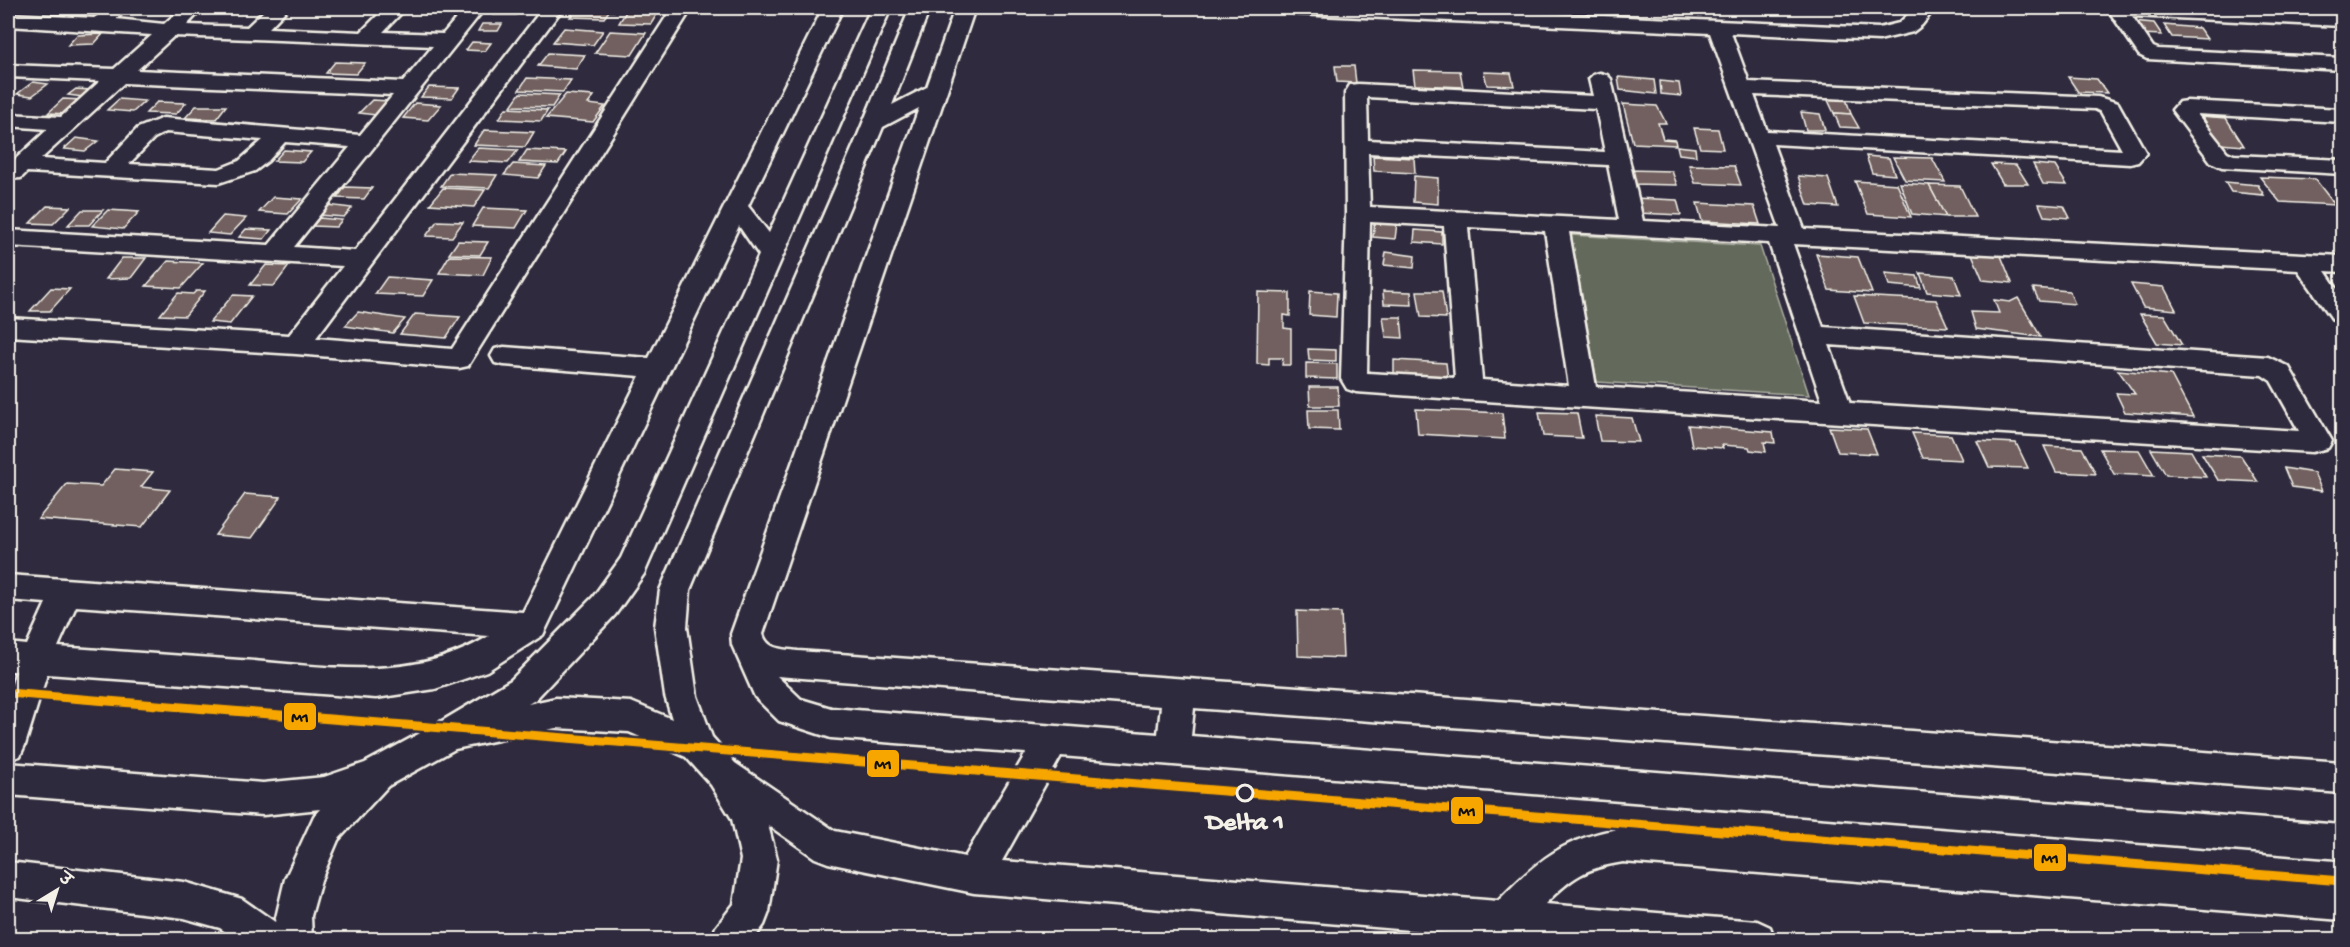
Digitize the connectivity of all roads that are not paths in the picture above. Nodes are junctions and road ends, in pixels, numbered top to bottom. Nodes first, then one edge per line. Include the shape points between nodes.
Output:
1 (119, 8) edge
2 (193, 8) edge
3 (278, 8) edge
4 (396, 8) edge
5 (475, 8) edge
6 (553, 8) edge
7 (682, 8) edge
8 (833, 8) edge
9 (881, 8) edge
10 (936, 8) edge
11 (965, 8) edge
12 (1298, 8) edge
13 (1925, 8) edge
14 (2117, 8) edge
15 (1555, 13) edge
16 (917, 17) edge
17 (8, 20) edge
18 (2343, 20) edge
19 (99, 24) junction
20 (1718, 26) junction
21 (168, 30) junction
22 (251, 34) junction
23 (366, 38) junction
24 (447, 40) junction
25 (2343, 64) edge
26 (8, 71) edge
27 (118, 76) junction
28 (1600, 80) dead end
29 (1740, 88) junction
30 (409, 89) junction
31 (936, 91) junction
32 (1605, 103) junction
33 (2343, 115) edge
34 (8, 120) edge
35 (874, 123) junction
36 (66, 124) junction
37 (280, 133) junction
38 (1758, 137) junction
39 (366, 142) junction
40 (1358, 146) junction
41 (1617, 159) junction
42 (2343, 167) edge
43 (111, 170) junction
44 (14, 172) edge
45 (736, 206) junction
46 (1358, 214) junction
47 (1455, 219) junction
48 (1556, 224) junction
49 (1633, 228) junction
50 (1786, 236) junction
51 (8, 238) edge
52 (275, 254) junction
53 (771, 254) junction
54 (362, 260) junction
55 (2305, 262) junction
56 (2343, 264) edge
57 (2343, 314) edge
58 (8, 327) edge
59 (1813, 335) junction
60 (296, 345) junction
61 (504, 356) dead end
62 (657, 368) junction
63 (1469, 390) junction
64 (1584, 397) junction
65 (1840, 413) junction
66 (8, 588) edge
67 (67, 592) junction
68 (532, 626) junction
69 (748, 645) junction
70 (22, 658) edge
71 (1179, 692) junction
72 (449, 735) junction
73 (1052, 740) junction
74 (8, 745) edge
75 (698, 746) junction
76 (1173, 749) junction
77 (723, 774) junction
78 (376, 775) junction
79 (2343, 777) edge
80 (8, 779) edge
81 (2343, 842) edge
82 (974, 876) junction
83 (8, 880) edge
84 (2343, 902) edge
85 (1505, 919) junction
86 (269, 939) edge
87 (293, 939) edge
88 (729, 939) edge
89 (1756, 939) edge

1 - 19 street
2 - 21 street
3 - 22 street
4 - 23 street
5 - 24 street
6 - 54 street
7 - 60 street via 459,359
8 - 45 street
9 - 53 street
10 - 16 street
11 - 31 street
12 - 15 street
13 - 20 street via 1911,27 1879,34
14 - 18 street
14 - 25 street via 2146,51 2154,55
15 - 20 street
16 - 35 street
17 - 19 street
19 - 21 street
20 - 29 street
21 - 22 street
21 - 27 street
22 - 23 street
23 - 24 street
24 - 30 street
26 - 27 street
27 - 30 street
27 - 36 street
28 - 32 street
29 - 38 street
29 - 38 street via 2098,103 2110,108 2135,153 2130,157
30 - 39 street
31 - 35 street
31 - 69 street via 747,634
32 - 40 street via 1361,90 1356,93
32 - 41 street
33 - 42 street via 2187,107 2183,110 2219,157 2230,162
34 - 36 street
35 - 75 street via 675,590 671,627 681,696
36 - 44 street
37 - 39 street
37 - 43 street via 254,164 233,173 219,176
37 - 43 street via 163,125 146,133
38 - 50 street
39 - 52 street
40 - 41 street
40 - 46 street
41 - 49 street
43 - 44 street
45 - 53 street
45 - 62 street
46 - 47 street
46 - 63 street via 1353,379 1359,384
47 - 48 street
47 - 63 street
48 - 49 street
48 - 64 street
49 - 50 street
50 - 55 street
50 - 59 street
51 - 52 street
52 - 54 street
53 - 72 street via 633,565 604,606 523,690
54 - 60 street
55 - 56 street
55 - 57 street
58 - 60 street
59 - 65 street
59 - 65 street via 2268,366 2280,374 2318,441
61 - 62 street
62 - 68 street
63 - 64 street
64 - 65 street
66 - 67 street
67 - 68 street
67 - 70 street
68 - 70 street via 476,661 435,675 376,684
69 - 71 street via 759,656 798,665
69 - 73 street via 766,687 790,711 831,723
70 - 74 street
71 - 76 street
71 - 79 street
72 - 75 street via 556,713 632,717
72 - 78 street
73 - 76 street
73 - 82 street
75 - 77 street
76 - 81 street
77 - 82 street via 828,846
77 - 88 street via 748,814 759,859 752,912
78 - 80 street via 324,792 263,799
78 - 87 street via 326,828 303,879 293,916
82 - 85 street
83 - 86 street via 184,900 229,912
84 - 85 street via 1623,845 1593,850 1571,860 1545,879
85 - 89 street

